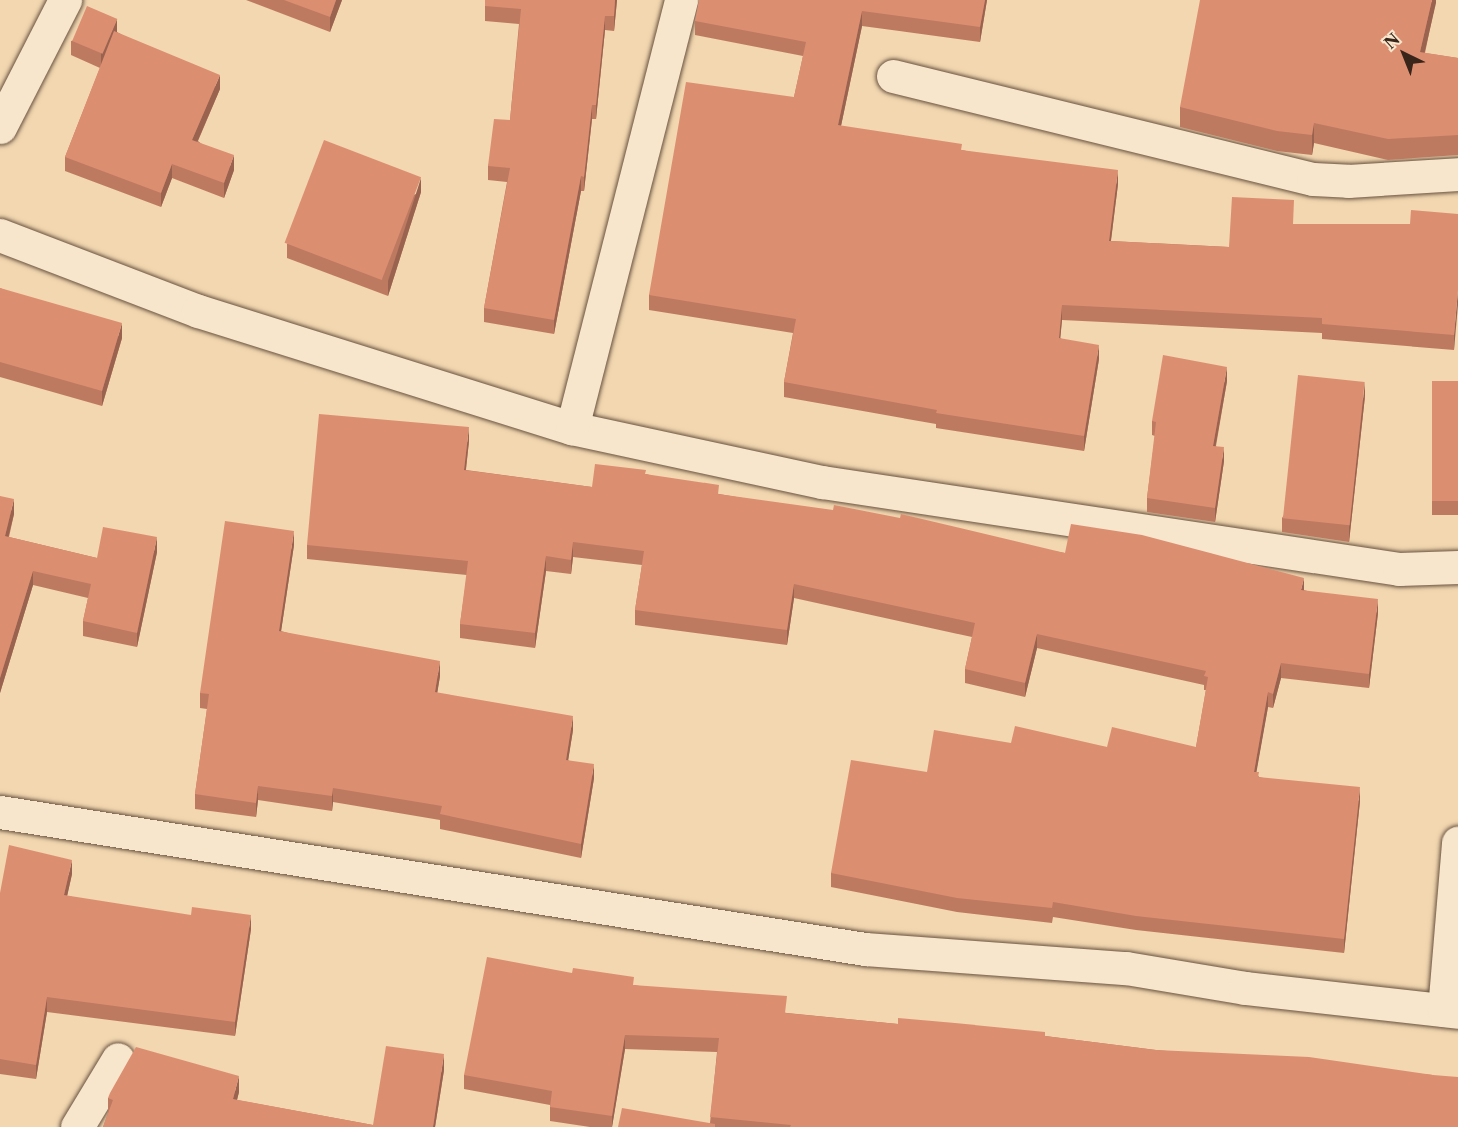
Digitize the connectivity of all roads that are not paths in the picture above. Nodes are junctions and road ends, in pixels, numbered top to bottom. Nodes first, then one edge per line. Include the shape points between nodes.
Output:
1 (65, 0) edge
2 (681, 0) edge
3 (893, 76) dead end
4 (0, 127) edge
5 (1458, 174) edge
6 (0, 235) edge
7 (572, 428) junction
8 (1458, 567) edge
9 (0, 812) edge
10 (1458, 843) edge
11 (1451, 1011) edge
12 (118, 1059) dead end
13 (77, 1127) edge

1 - 4 street
2 - 7 street
3 - 5 street via 1313,178 1348,181
6 - 7 street via 198,310
7 - 8 street via 845,485 1399,569
9 - 11 street via 865,949 1126,968 1245,988
10 - 11 street
12 - 13 street

